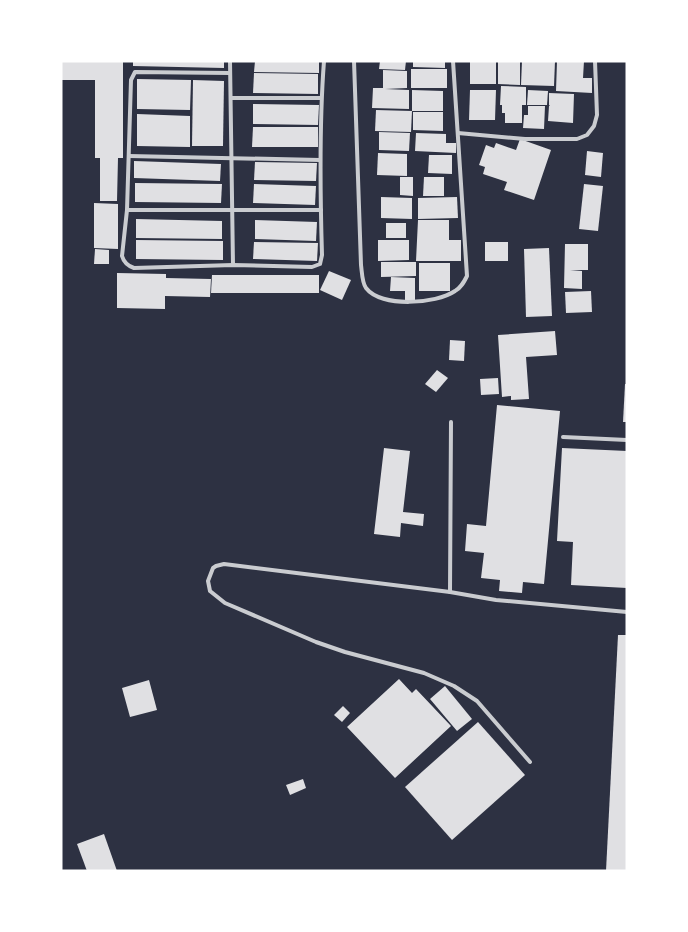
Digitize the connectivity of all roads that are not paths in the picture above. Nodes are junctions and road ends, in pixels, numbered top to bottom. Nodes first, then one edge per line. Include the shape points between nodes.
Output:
1 (230, 61) edge
2 (324, 61) edge
3 (354, 61) edge
4 (453, 61) edge
5 (595, 61) edge
6 (230, 73) junction
7 (231, 98) junction
8 (321, 98) junction
9 (458, 133) junction
10 (129, 156) junction
11 (231, 158) junction
12 (320, 160) junction
13 (127, 210) junction
14 (232, 210) junction
15 (321, 210) junction
16 (233, 265) junction
17 (451, 422) dead end
18 (563, 437) dead end
19 (627, 440) edge
20 (450, 592) junction
21 (627, 612) edge
22 (530, 762) dead end

1 - 6 lane
2 - 8 lane
3 - 9 lane via 361,265 365,287 372,294 396,302 442,298 455,292 467,276
4 - 9 lane
5 - 9 lane via 597,114 587,135 577,139 525,139
6 - 7 lane
6 - 10 lane via 135,72 131,80
7 - 8 lane
7 - 11 lane
8 - 12 lane
10 - 11 lane
10 - 13 lane
11 - 12 lane
11 - 14 lane
12 - 15 lane
13 - 14 lane
13 - 16 lane via 122,256 129,266
14 - 15 lane
14 - 16 lane
15 - 16 lane via 322,258 317,266
17 - 20 lane
18 - 19 lane
20 - 21 lane via 496,600
20 - 22 lane via 224,564 213,568 208,581 210,591 225,603 290,632 345,652 424,673 454,686 477,701

